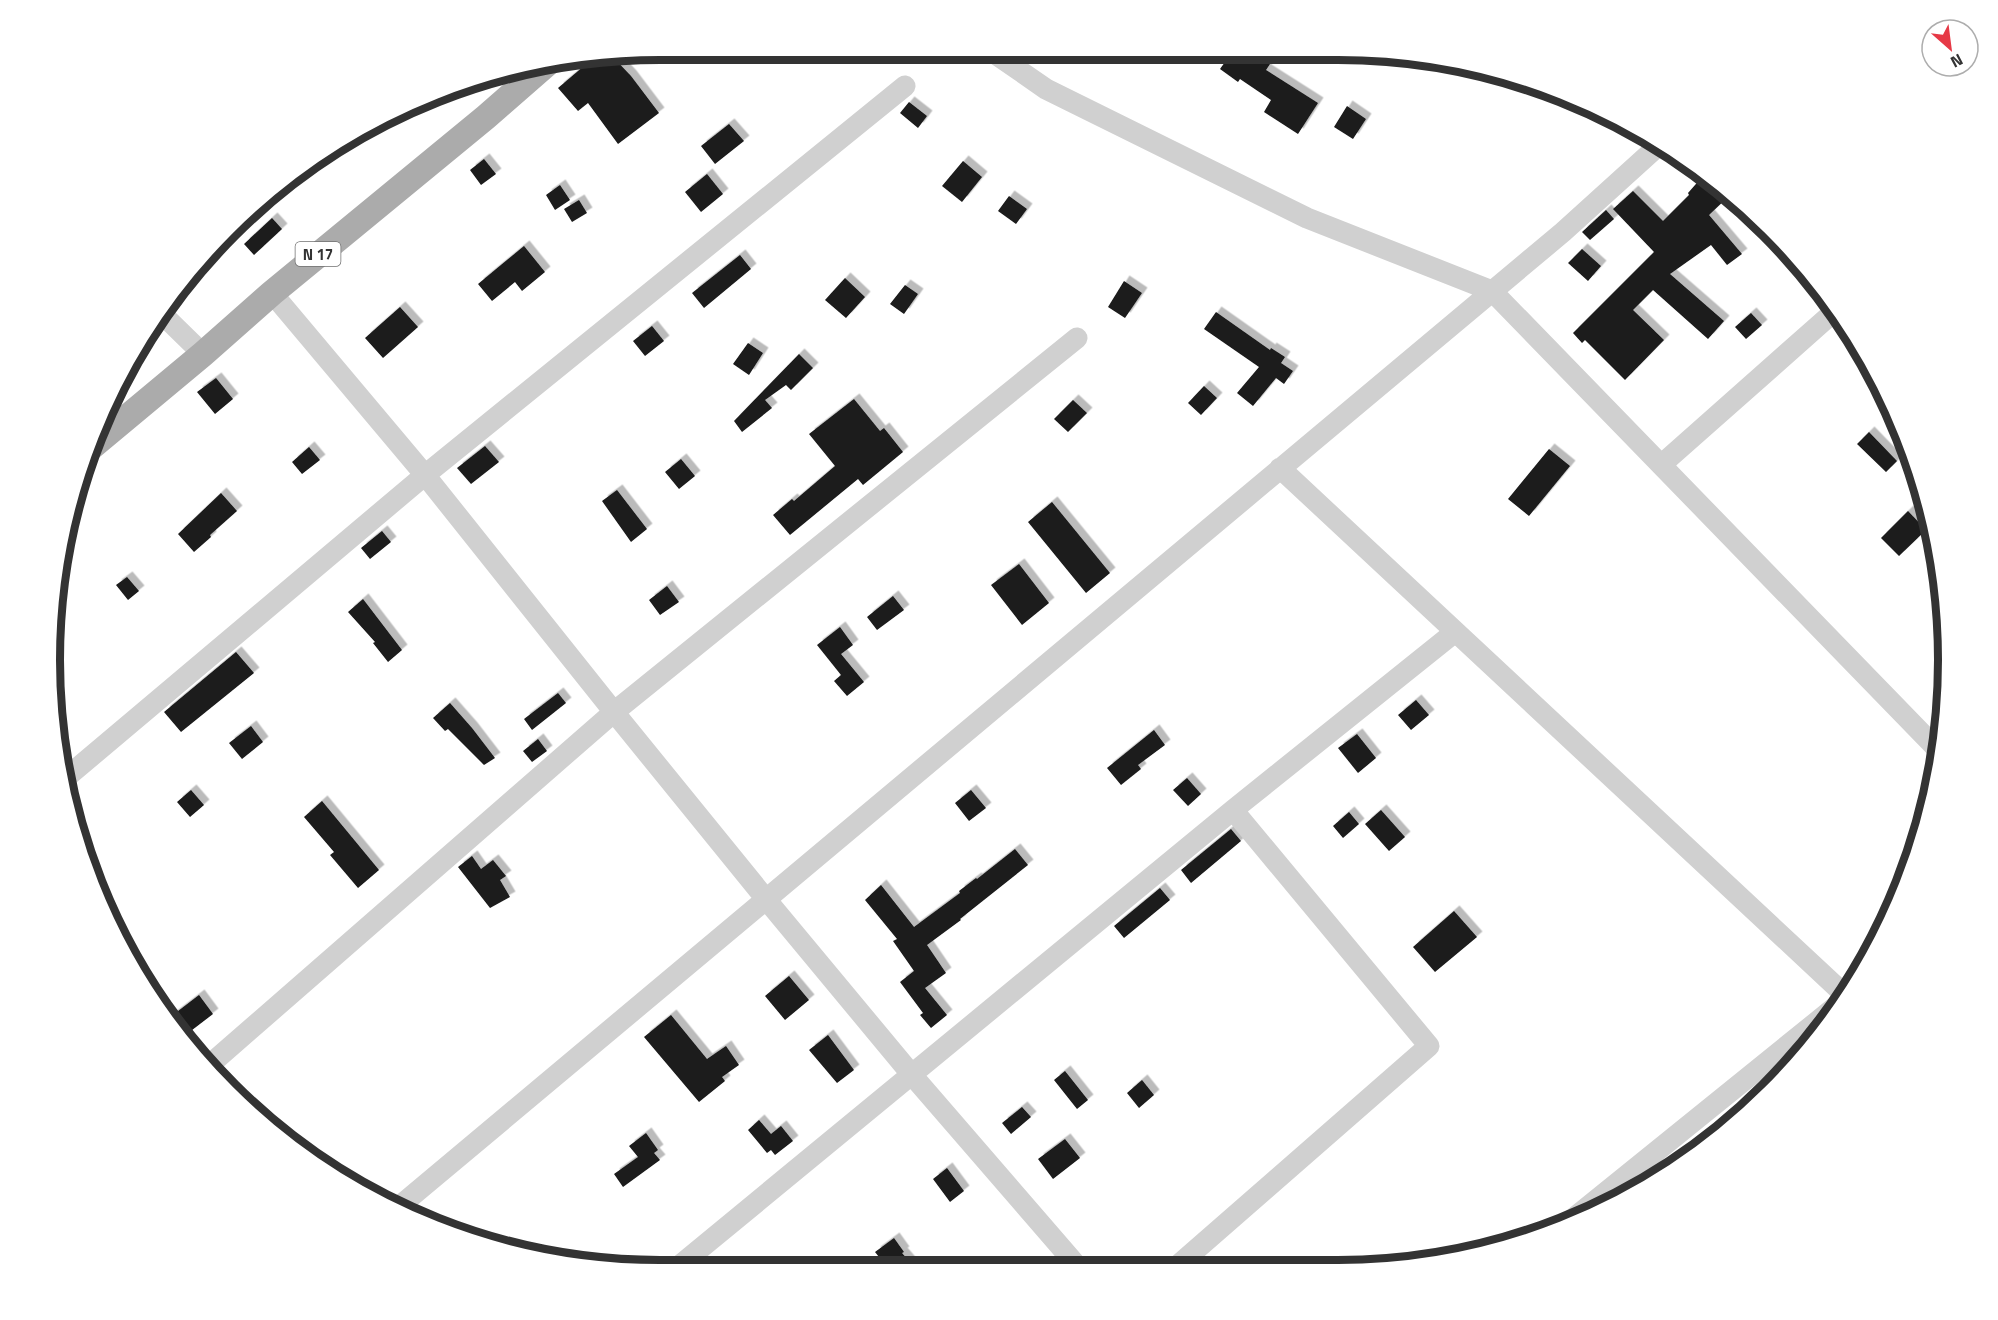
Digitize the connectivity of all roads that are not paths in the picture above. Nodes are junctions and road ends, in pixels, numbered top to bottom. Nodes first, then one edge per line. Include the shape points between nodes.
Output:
1 (1004, 60) edge
2 (536, 74) edge
3 (904, 86) dead end
4 (1654, 150) edge
5 (1492, 291) junction
6 (272, 292) junction
7 (1829, 316) edge
8 (167, 319) edge
9 (1077, 338) dead end
10 (203, 354) junction
11 (103, 437) edge
12 (1661, 465) junction
13 (1280, 468) junction
14 (425, 475) junction
15 (1455, 632) junction
16 (614, 712) junction
17 (1932, 743) edge
18 (71, 773) edge
19 (1233, 810) junction
20 (765, 898) junction
21 (1839, 990) edge
22 (1816, 1023) edge
23 (214, 1061) edge
24 (912, 1075) junction
25 (403, 1202) edge
26 (1593, 1203) edge
27 (686, 1260) edge
28 (1072, 1260) edge
29 (1184, 1260) edge

1 - 5 street via 1046,89 1307,218
2 - 6 main road, N 17
3 - 14 street
4 - 5 street
5 - 12 street
5 - 13 street
6 - 10 main road, N 17
6 - 14 street
7 - 12 street
8 - 10 street
9 - 16 street
10 - 11 main road, N 17
12 - 17 street
13 - 15 street
13 - 20 street
14 - 16 street
14 - 18 street
15 - 19 street
15 - 21 street
16 - 20 street
16 - 23 street
19 - 24 street
19 - 29 street via 1429,1046
20 - 24 street
20 - 25 street
22 - 26 street
24 - 27 street
24 - 28 street

